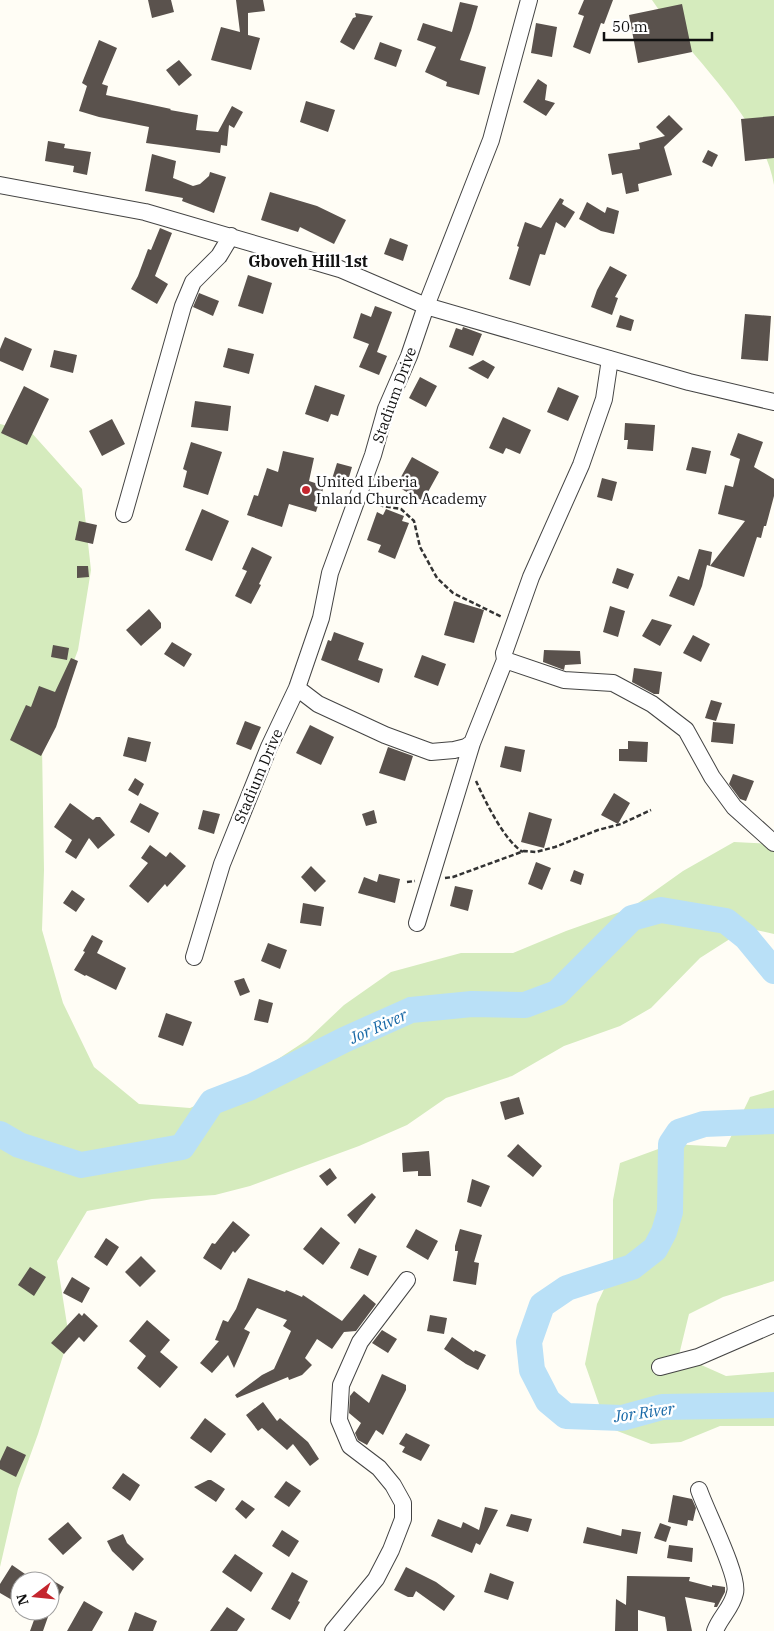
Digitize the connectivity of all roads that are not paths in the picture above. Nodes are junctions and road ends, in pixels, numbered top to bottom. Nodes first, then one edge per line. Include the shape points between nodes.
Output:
1 (530, 0) edge
2 (0, 185) edge
3 (230, 236) junction
4 (426, 306) junction
5 (610, 359) junction
6 (774, 402) edge
7 (124, 514) dead end
8 (505, 660) junction
9 (297, 688) junction
10 (472, 743) junction
11 (774, 842) edge
12 (417, 922) dead end
13 (194, 957) dead end
14 (407, 1280) dead end
15 (774, 1324) edge
16 (660, 1367) dead end
17 (699, 1490) dead end
18 (333, 1631) edge
19 (715, 1631) edge

1 - 4 street, Stadium Drive via 491,140
2 - 3 street via 145,212
3 - 4 street via 340,268
3 - 7 street via 219,256 193,282 183,306
4 - 5 street
4 - 9 street, Stadium Drive via 386,409 373,455 330,573 321,618
5 - 6 street
5 - 8 street via 604,399 581,465 532,577 504,653
8 - 10 street
8 - 11 street via 564,680 612,683 652,704 686,730 712,777 734,807
9 - 10 street via 318,704 431,752 466,748
9 - 13 street, Stadium Drive via 222,864
10 - 12 street
14 - 18 street via 360,1342 342,1385 339,1420 350,1446 379,1468 393,1485 403,1503 403,1519 376,1579
15 - 16 street via 698,1357
17 - 19 street via 733,1574 736,1591 732,1604

